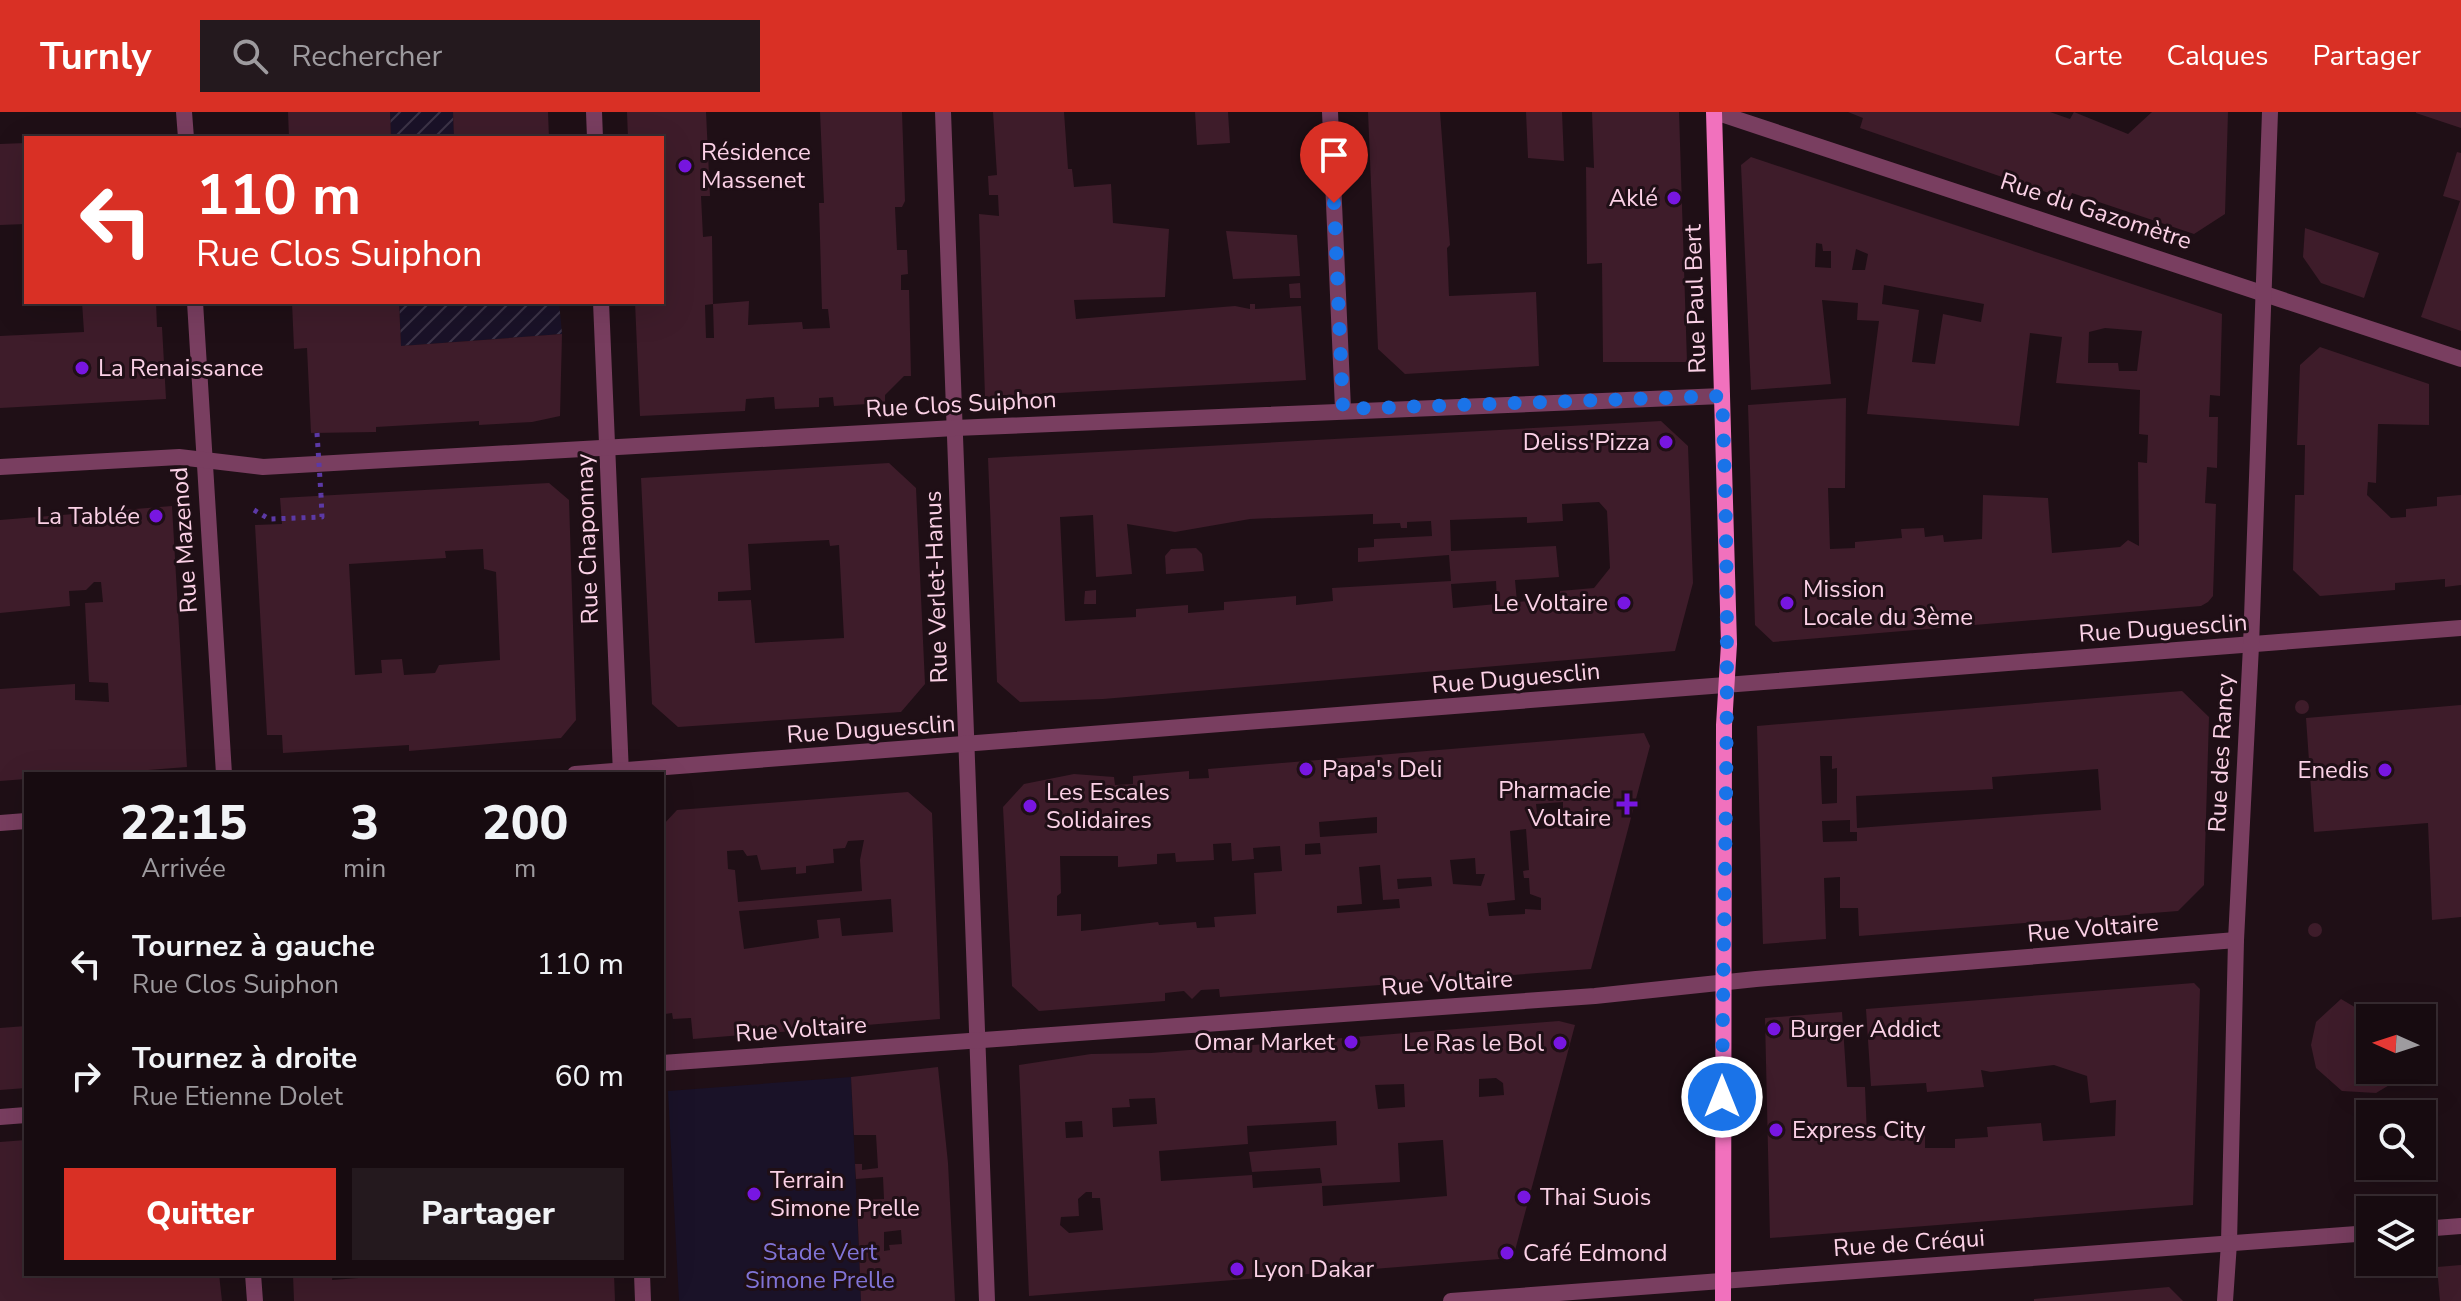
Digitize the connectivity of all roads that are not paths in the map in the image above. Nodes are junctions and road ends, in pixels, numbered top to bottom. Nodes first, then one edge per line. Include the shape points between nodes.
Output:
1 (184, 112) edge
2 (594, 112) edge
3 (943, 112) edge
4 (1330, 112) edge
5 (1714, 112) edge
6 (2270, 112) edge
7 (186, 136) edge
8 (595, 136) edge
9 (2264, 292) junction
10 (195, 304) edge
11 (601, 304) edge
12 (2461, 359) edge
13 (1722, 396) junction
14 (1343, 409) junction
15 (955, 428) junction
16 (607, 447) junction
17 (203, 460) junction
18 (0, 467) edge
19 (2461, 628) edge
20 (2251, 646) junction
21 (1727, 683) junction
22 (966, 746) junction
23 (224, 772) edge
24 (621, 772) edge
25 (24, 821) edge
26 (0, 823) edge
27 (2236, 940) junction
28 (1723, 982) junction
29 (977, 1041) junction
30 (664, 1063) edge
31 (24, 1115) edge
32 (0, 1117) edge
33 (2461, 1226) edge
34 (2436, 1228) edge
35 (2356, 1234) edge
36 (2229, 1243) junction
37 (253, 1276) edge
38 (642, 1276) edge
39 (1721, 1281) junction
40 (255, 1301) edge
41 (643, 1301) edge
42 (987, 1301) edge
43 (1451, 1301) edge
44 (1723, 1301) edge
45 (2225, 1301) edge

1 - 7 street
2 - 8 street
3 - 15 street, Rue Verlet-Hanus
4 - 14 street
5 - 9 street, Rue du Gazomètre
5 - 13 street, Rue Paul Bert
6 - 9 street, Rue des Rancy
9 - 12 street, Rue du Gazomètre
9 - 20 street, Rue des Rancy
10 - 17 street, Rue Mazenod
11 - 16 street, Rue Chaponnay
13 - 14 street, Rue Clos Suiphon
13 - 21 street, Rue Paul Bert
14 - 15 street, Rue Clos Suiphon
15 - 16 street, Rue Clos Suiphon
15 - 22 street, Rue Verlet-Hanus
16 - 17 street, Rue Clos Suiphon via 263,467
16 - 24 street, Rue Chaponnay
17 - 18 street, Rue Clos Suiphon
17 - 23 street, Rue Mazenod
19 - 20 street, Rue Duguesclin
20 - 21 street, Rue Duguesclin
20 - 27 street, Rue des Rancy
21 - 22 street, Rue Duguesclin
21 - 28 street, Rue Paul Bert
22 - 24 street, Rue Duguesclin
22 - 29 street, Rue Verlet-Hanus
25 - 26 street
27 - 28 street, Rue Voltaire
27 - 36 street, Rue des Rancy
28 - 29 street, Rue Voltaire
28 - 39 street, Rue Paul Bert
29 - 30 street, Rue Voltaire
29 - 42 street, Rue Verlet-Hanus
31 - 32 street
33 - 34 street
35 - 36 street, Rue de Créqui
36 - 39 street, Rue de Créqui
36 - 45 street, Rue des Rancy
37 - 40 street
38 - 41 street
39 - 43 street, Rue de Créqui
39 - 44 street, Rue Paul Bert

